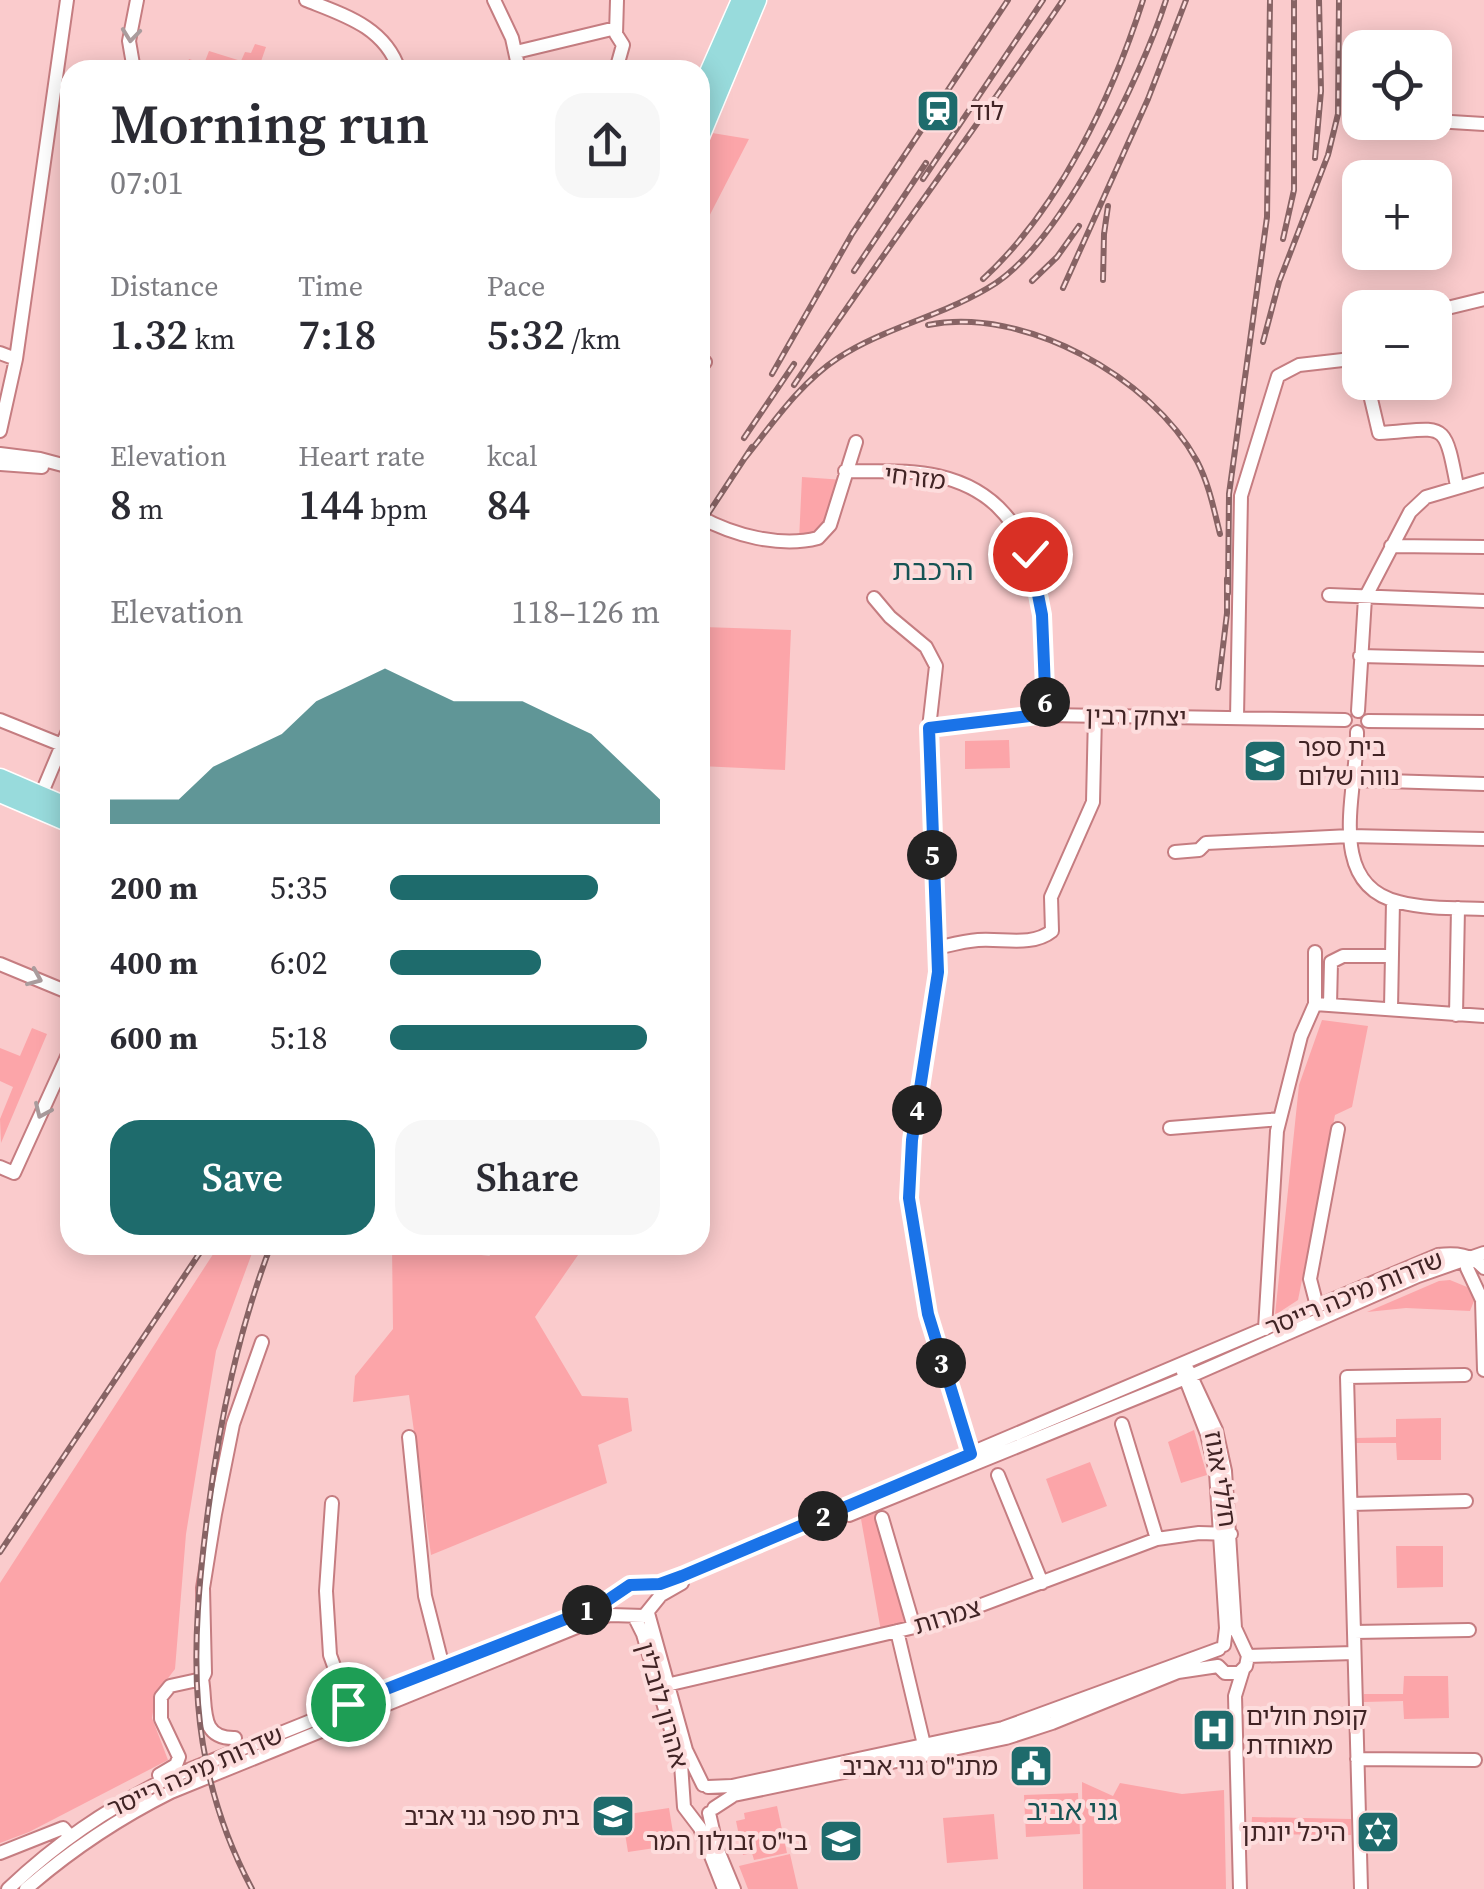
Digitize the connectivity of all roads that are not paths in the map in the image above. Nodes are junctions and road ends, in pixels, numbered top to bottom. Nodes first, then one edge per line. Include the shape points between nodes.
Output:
1 (67, 0) edge
2 (137, 0) edge
3 (306, 0) edge
4 (494, 0) edge
5 (504, 0) edge
6 (617, 0) edge
7 (741, 0) edge
8 (757, 0) edge
9 (616, 28) junction
10 (520, 51) junction
11 (132, 60) edge
12 (395, 60) edge
13 (521, 60) edge
14 (619, 60) edge
15 (710, 70) edge
16 (710, 113) edge
17 (1452, 122) edge
18 (1484, 124) edge
19 (1484, 299) edge
20 (1452, 307) edge
21 (0, 353) edge
22 (16, 359) junction
23 (1342, 360) edge
24 (1371, 400) edge
25 (3, 406) edge
26 (0, 431) edge
27 (856, 442) dead end
28 (0, 454) edge
29 (0, 464) edge
30 (60, 464) edge
31 (60, 467) edge
32 (846, 471) junction
33 (1484, 480) edge
34 (1456, 486) junction
35 (710, 521) edge
36 (1391, 546) junction
37 (1484, 547) edge
38 (1329, 595) dead end
39 (874, 598) dead end
40 (1365, 598) junction
41 (1484, 601) edge
42 (1360, 656) junction
43 (1484, 659) edge
44 (1046, 714) junction
45 (1094, 715) junction
46 (1363, 716) junction
47 (1236, 718) junction
48 (0, 720) edge
49 (1344, 720) junction
50 (1484, 722) edge
51 (929, 728) junction
52 (1358, 732) junction
53 (60, 744) edge
54 (60, 750) edge
55 (0, 778) edge
56 (1354, 780) junction
57 (1484, 784) edge
58 (0, 792) edge
59 (39, 802) junction
60 (60, 806) edge
61 (60, 816) edge
62 (1350, 836) junction
63 (1484, 838) edge
64 (1175, 852) dead end
65 (1393, 900) junction
66 (1458, 908) junction
67 (1484, 909) edge
68 (937, 948) junction
69 (1315, 952) dead end
70 (1392, 956) junction
71 (0, 964) edge
72 (60, 989) edge
73 (1315, 1004) junction
74 (1330, 1005) junction
75 (1391, 1008) junction
76 (1456, 1015) junction
77 (1484, 1016) edge
78 (60, 1072) edge
79 (1280, 1119) junction
80 (1170, 1128) dead end
81 (1338, 1129) dead end
82 (0, 1167) edge
83 (1477, 1255) edge
84 (1439, 1268) junction
85 (1484, 1268) edge
86 (1470, 1275) junction
87 (1317, 1306) junction
88 (1265, 1329) junction
89 (262, 1342) dead end
90 (1484, 1370) edge
91 (1187, 1373) junction
92 (1465, 1375) dead end
93 (1122, 1424) dead end
94 (409, 1436) dead end
95 (971, 1454) junction
96 (998, 1475) dead end
97 (1466, 1500) dead end
98 (332, 1503) dead end
99 (1350, 1504) junction
100 (882, 1518) dead end
101 (1226, 1534) junction
102 (1158, 1539) junction
103 (1042, 1584) junction
104 (640, 1585) junction
105 (622, 1592) junction
106 (641, 1612) junction
107 (914, 1627) junction
108 (1469, 1630) dead end
109 (897, 1631) junction
110 (1354, 1632) junction
111 (1221, 1647) junction
112 (1354, 1653) junction
113 (1244, 1657) junction
114 (444, 1667) junction
115 (1220, 1668) junction
116 (202, 1680) junction
117 (663, 1686) junction
118 (348, 1704) junction
119 (235, 1738) dead end
120 (925, 1751) junction
121 (1357, 1759) junction
122 (1474, 1760) dead end
123 (706, 1786) junction
124 (684, 1794) junction
125 (712, 1811) junction
126 (690, 1815) junction
127 (66, 1831) junction
128 (0, 1852) edge
129 (8, 1889) edge
130 (26, 1889) edge
131 (724, 1889) edge
132 (734, 1889) edge
133 (1237, 1889) edge
134 (1361, 1889) edge

1 - 22 street
2 -> 11 street
3 - 12 street via 377,34
4 - 10 street
5 - 10 street
6 - 9 street
7 - 15 main road
8 - 16 main road
9 - 10 street
9 - 14 street via 624,44
10 - 13 street
17 - 18 street
19 - 20 street
21 - 22 street
22 - 25 street
23 - 47 street via 1299,365 1278,376 1241,496
24 - 34 street via 1379,433 1444,434
25 - 26 street
27 - 32 street
28 - 30 street
29 - 31 street
32 - 35 street via 830,525 818,538 741,535
32 - 44 street, מזרחי via 936,475 968,485 1018,528 1042,615
33 - 34 street
34 - 36 street via 1426,497
36 - 37 street
36 - 40 street
38 - 40 street
39 - 51 street via 926,647 936,666
40 - 41 street
40 - 42 street
42 - 43 street
42 - 46 street
44 - 45 street, יצחק רבין
44 - 51 street, יצחק רבין
45 - 47 street, יצחק רבין
45 - 68 street via 1092,802 1051,897 1052,932 1024,941
46 - 49 street via 1350,712
46 - 50 street
46 - 52 street via 1366,727
47 - 49 street, יצחק רבין
48 - 53 street
49 - 52 street
51 - 68 street
52 - 56 street
54 - 59 street
55 - 59 main road
56 - 57 street
56 - 62 street
58 - 59 main road
59 - 60 main road
59 - 61 main road
62 - 63 street
62 - 64 street via 1206,844
62 - 65 street via 1357,873
65 - 66 street
65 - 70 street
66 - 67 street
66 - 76 street
68 - 95 street via 909,1198 928,1314
69 - 73 street
70 - 74 street via 1331,962
70 - 75 street
71 -> 72 street
73 - 74 street
73 - 79 street
74 - 75 street
75 - 76 street
76 - 77 street
78 -> 82 street via 14,1173
79 - 80 street
79 - 88 street
81 - 87 street via 1310,1279
83 - 84 street, שדרות מיכה רייסר
83 - 85 street
83 - 86 street
83 - 87 street, שדרות מיכה רייסר via 1438,1255
84 - 86 street
84 - 91 street, שדרות מיכה רייסר
86 - 90 street via 1482,1300
87 - 88 street, שדרות מיכה רייסר
88 - 91 street, שדרות מיכה רייסר
89 - 116 street via 234,1424 215,1514 203,1588
91 - 95 street, שדרות מיכה רייסר
91 - 101 street, חללי אגוז
91 - 106 street, שדרות מיכה רייסר via 686,1581
92 - 99 street via 1347,1377
93 - 102 street
94 - 114 street via 425,1596
95 - 104 street, שדרות מיכה רייסר via 682,1576
96 - 103 street
97 - 99 street
98 - 118 street via 330,1654
99 - 110 street
100 - 107 street
101 - 102 street, צמרות
101 - 111 street, חללי אגוז
101 - 113 street, חללי אגוז
102 - 103 street, צמרות
103 - 107 street, צמרות
104 - 105 street
104 - 106 street via 651,1594
105 - 106 street via 620,1608
105 - 114 street, שדרות מיכה רייסר
106 - 117 street, אהרון לובלין
106 - 130 street, שדרות מיכה רייסר via 599,1618 171,1792 79,1844
107 - 109 street, צמרות
108 - 110 street
109 - 117 street, צמרות
109 - 120 street
110 - 112 street
111 - 113 street via 1233,1642
111 - 115 street, חללי אגוז
111 - 120 street via 1049,1714
112 - 113 street
112 - 121 street
113 - 115 street via 1230,1674
113 - 133 street, חללי אגוז via 1235,1696
114 - 118 street, שדרות מיכה רייסר
115 - 120 street via 1178,1672 1006,1738
115 - 133 street, חללי אגוז via 1228,1696
116 - 119 street via 206,1723 224,1738
116 - 127 street via 170,1686 160,1697 176,1765
117 - 123 street, אהרון לובלין
117 - 124 street, אהרון לובלין
118 - 127 street, שדרות מיכה רייסר via 164,1780
120 - 123 street
120 - 125 street via 734,1795
121 - 122 street
121 - 134 street
123 - 124 street
123 - 125 street via 715,1799
124 - 126 street
125 - 126 street
125 - 132 street
126 - 131 street
127 - 128 street
127 - 129 street, שדרות מיכה רייסר

